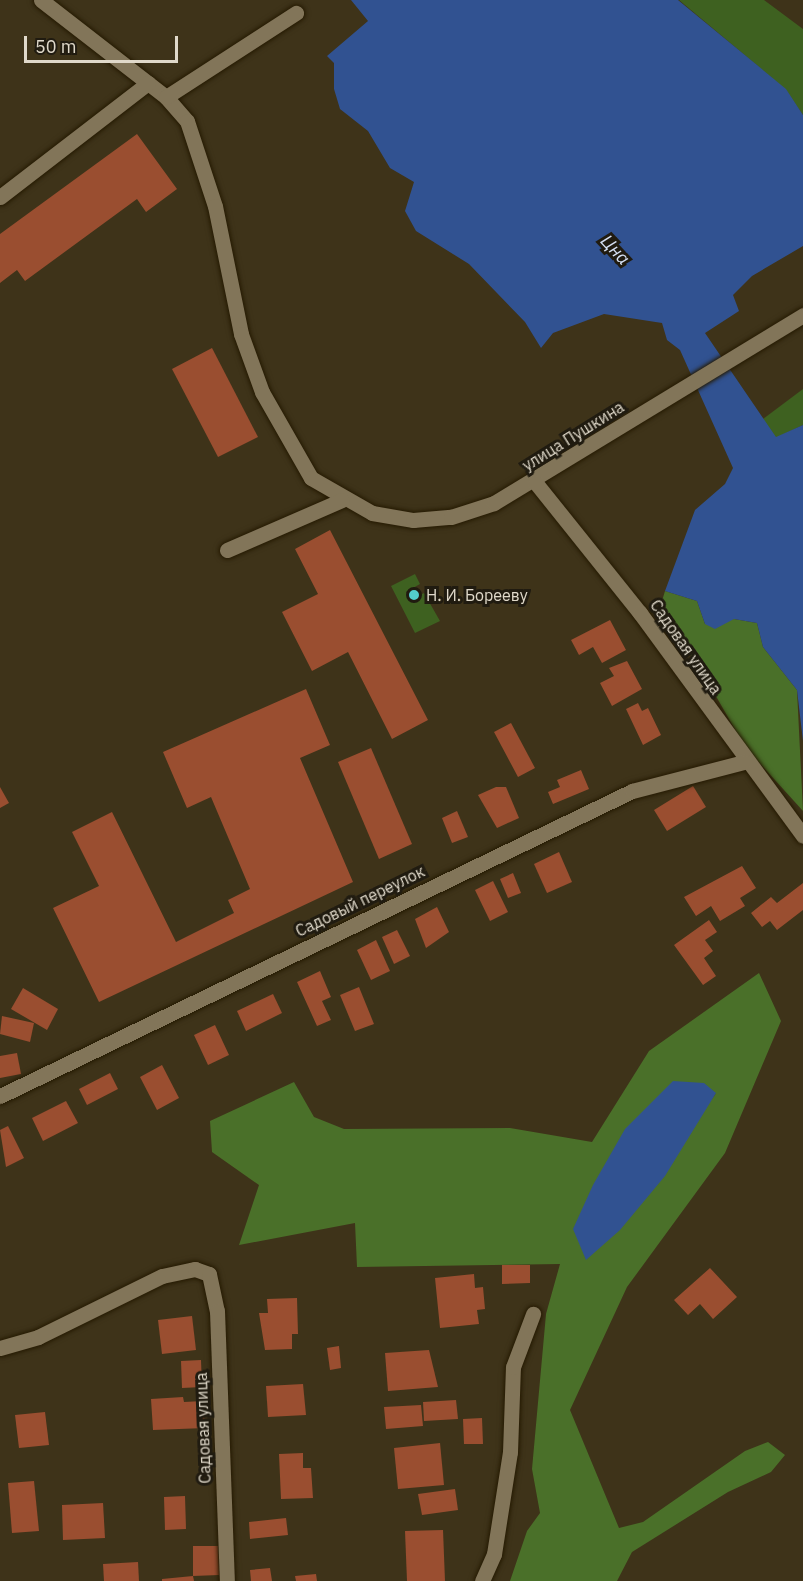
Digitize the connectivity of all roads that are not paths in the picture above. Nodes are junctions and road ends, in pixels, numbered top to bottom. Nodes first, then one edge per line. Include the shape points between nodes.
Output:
1 (41, 0) edge
2 (296, 14) dead end
3 (148, 83) junction
4 (166, 97) junction
5 (0, 196) edge
6 (799, 318) edge
7 (535, 482) junction
8 (342, 500) junction
9 (227, 550) dead end
10 (744, 762) junction
11 (803, 836) edge
12 (0, 1096) edge
13 (533, 1314) dead end
14 (0, 1348) edge
15 (227, 1581) edge
16 (482, 1581) edge

1 - 3 street, улица Пушкина
2 - 4 street
3 - 4 street, улица Пушкина
3 - 5 street
4 - 8 street, улица Пушкина via 187,120 212,195 241,334 262,392 311,478
6 - 7 street, улица Пушкина
7 - 8 street, улица Пушкина via 451,517 413,520 372,513
7 - 10 street, Садовая улица via 640,613
8 - 9 street
10 - 11 street, Садовая улица
10 - 12 street, Садовый переулок via 632,791
13 - 16 street via 513,1366 510,1452 494,1554
14 - 15 street, Садовая улица via 38,1337 162,1276 195,1269 209,1274 217,1311

